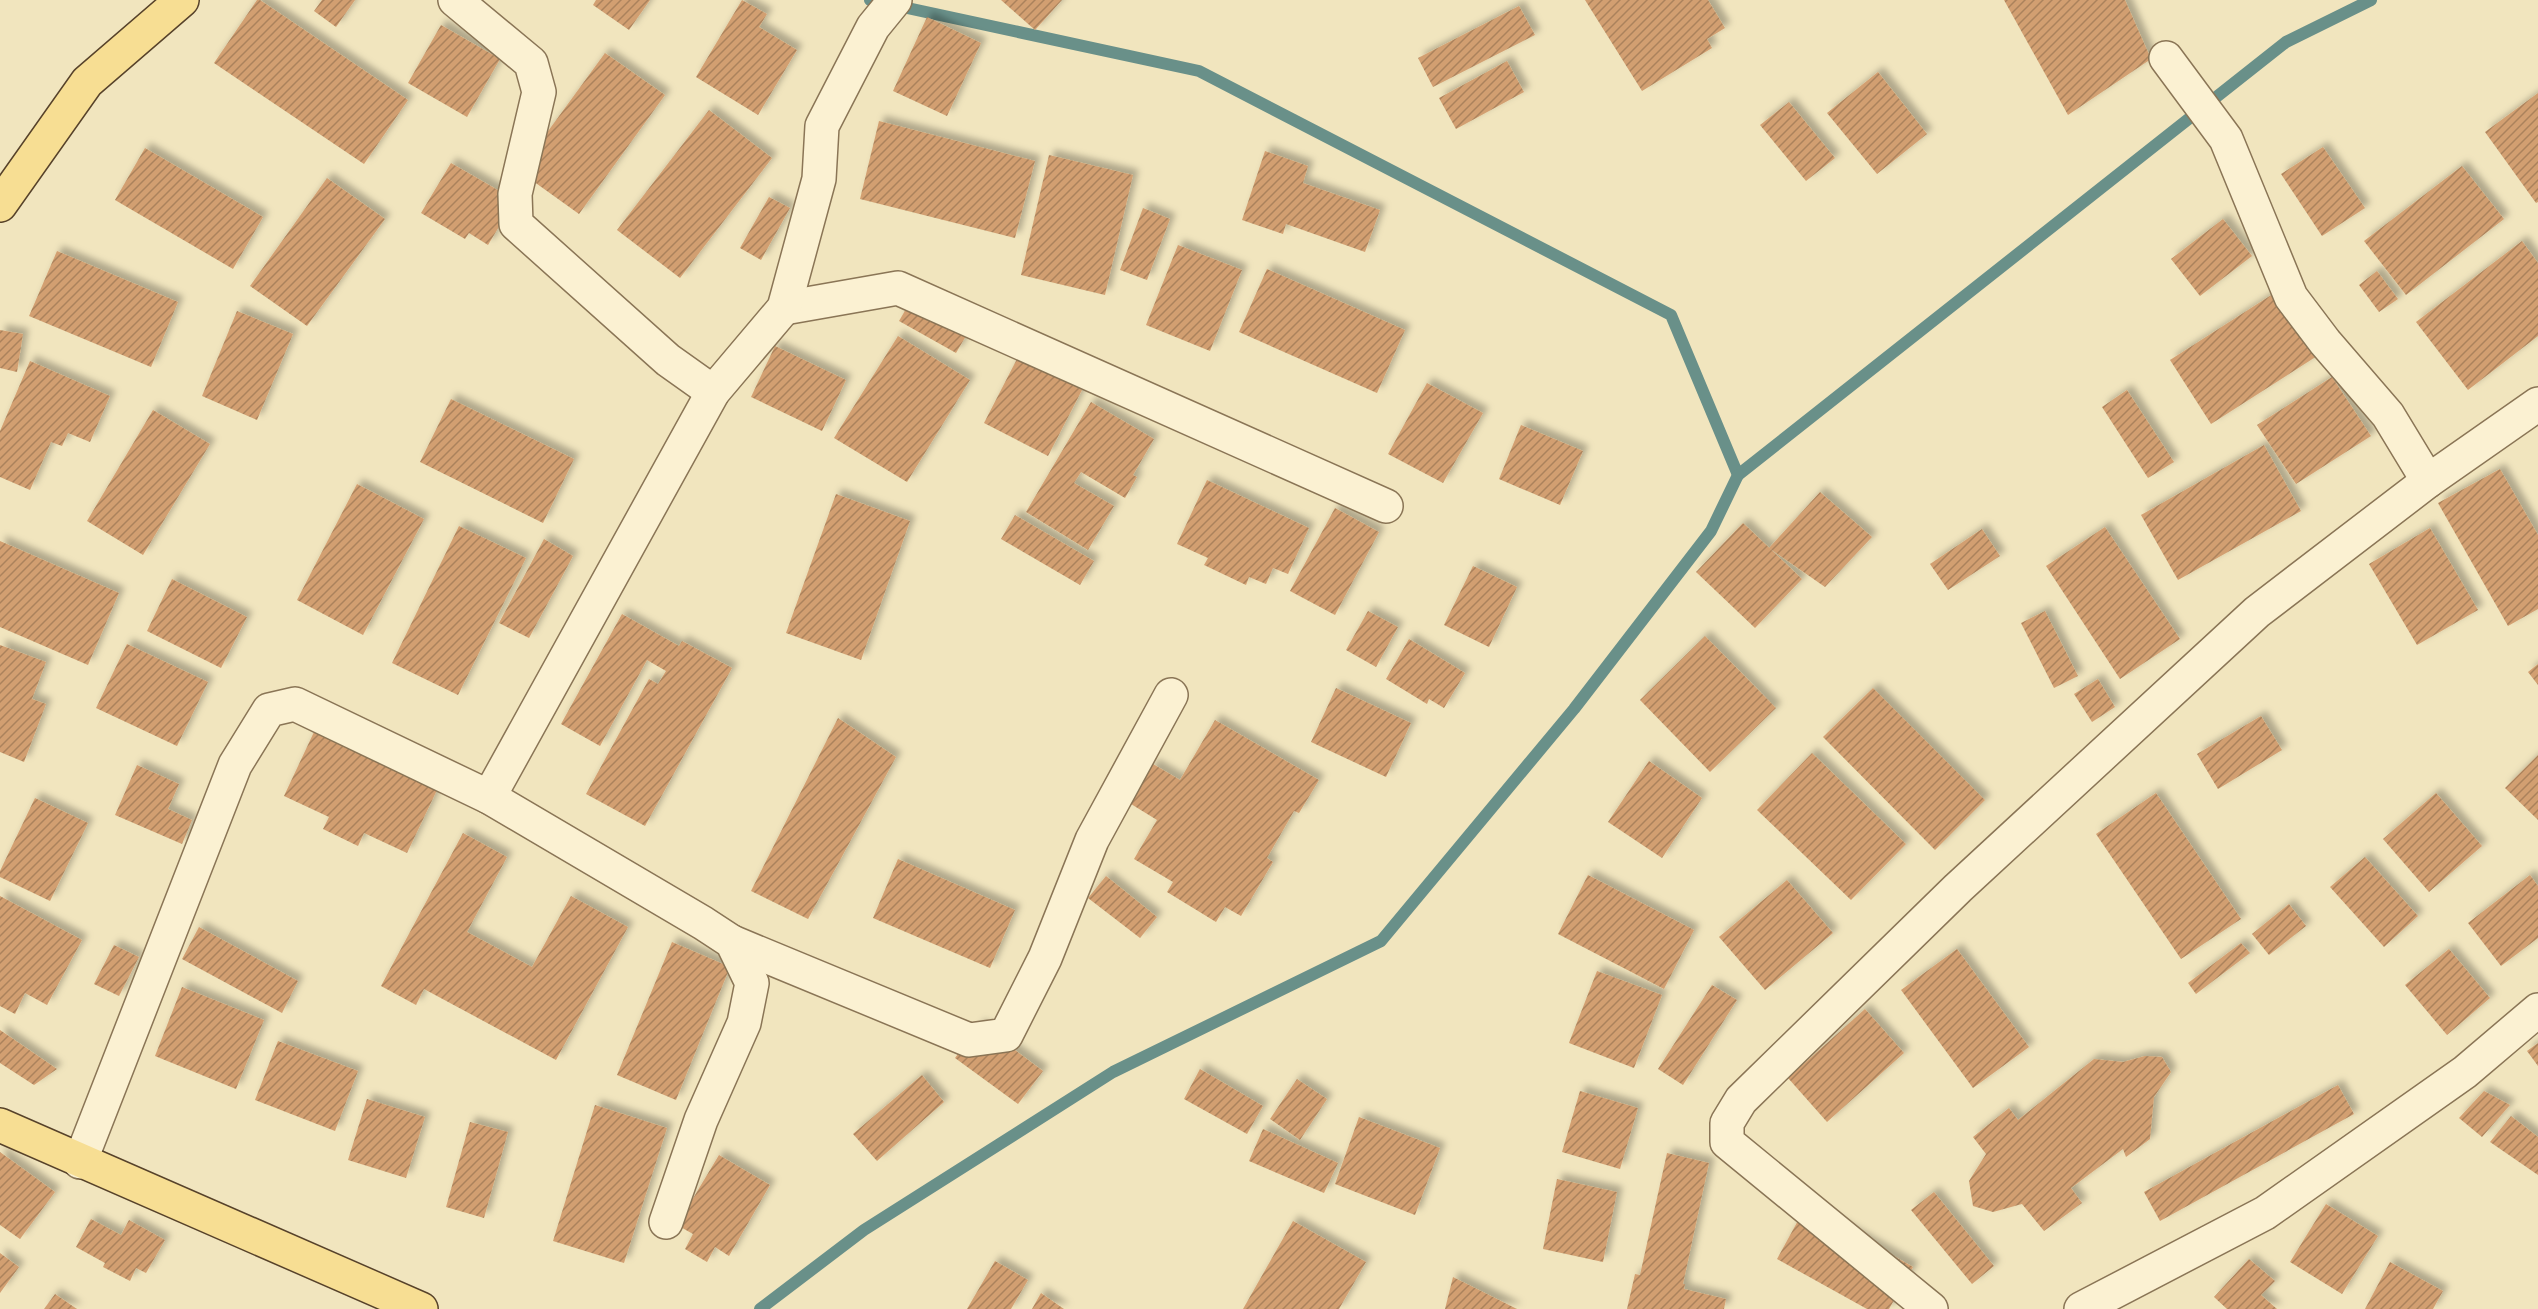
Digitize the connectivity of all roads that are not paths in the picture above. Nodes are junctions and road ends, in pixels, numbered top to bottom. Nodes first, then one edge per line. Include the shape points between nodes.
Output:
1 (182, 0) edge
2 (455, 0) edge
3 (895, 0) edge
4 (2166, 58) dead end
5 (0, 205) edge
6 (784, 308) junction
7 (713, 392) junction
8 (2538, 404) edge
9 (2428, 480) junction
10 (1386, 506) dead end
11 (1171, 695) dead end
12 (489, 797) junction
13 (732, 942) junction
14 (2538, 1010) edge
15 (0, 1125) edge
16 (80, 1161) junction
17 (666, 1222) dead end
18 (421, 1309) edge
19 (1930, 1309) edge
20 (2081, 1309) edge

1 - 5 main road via 87,82
2 - 7 street via 531,63 539,92 515,194 516,224 668,360
3 - 6 street via 873,27 822,126 819,179
4 - 9 street via 2226,139 2291,297 2388,415
6 - 7 street
6 - 10 street via 898,288
7 - 12 street
8 - 9 street
9 - 19 street via 2248,620 1958,888 1741,1100 1727,1123 1727,1142
11 - 13 street via 1092,840 1045,958 1006,1035 969,1040
12 - 13 street
12 - 16 street via 295,704 268,710 235,765
13 - 17 street via 752,983 744,1023 701,1120
14 - 20 street via 2465,1072 2265,1213
15 - 16 main road
16 - 18 main road

